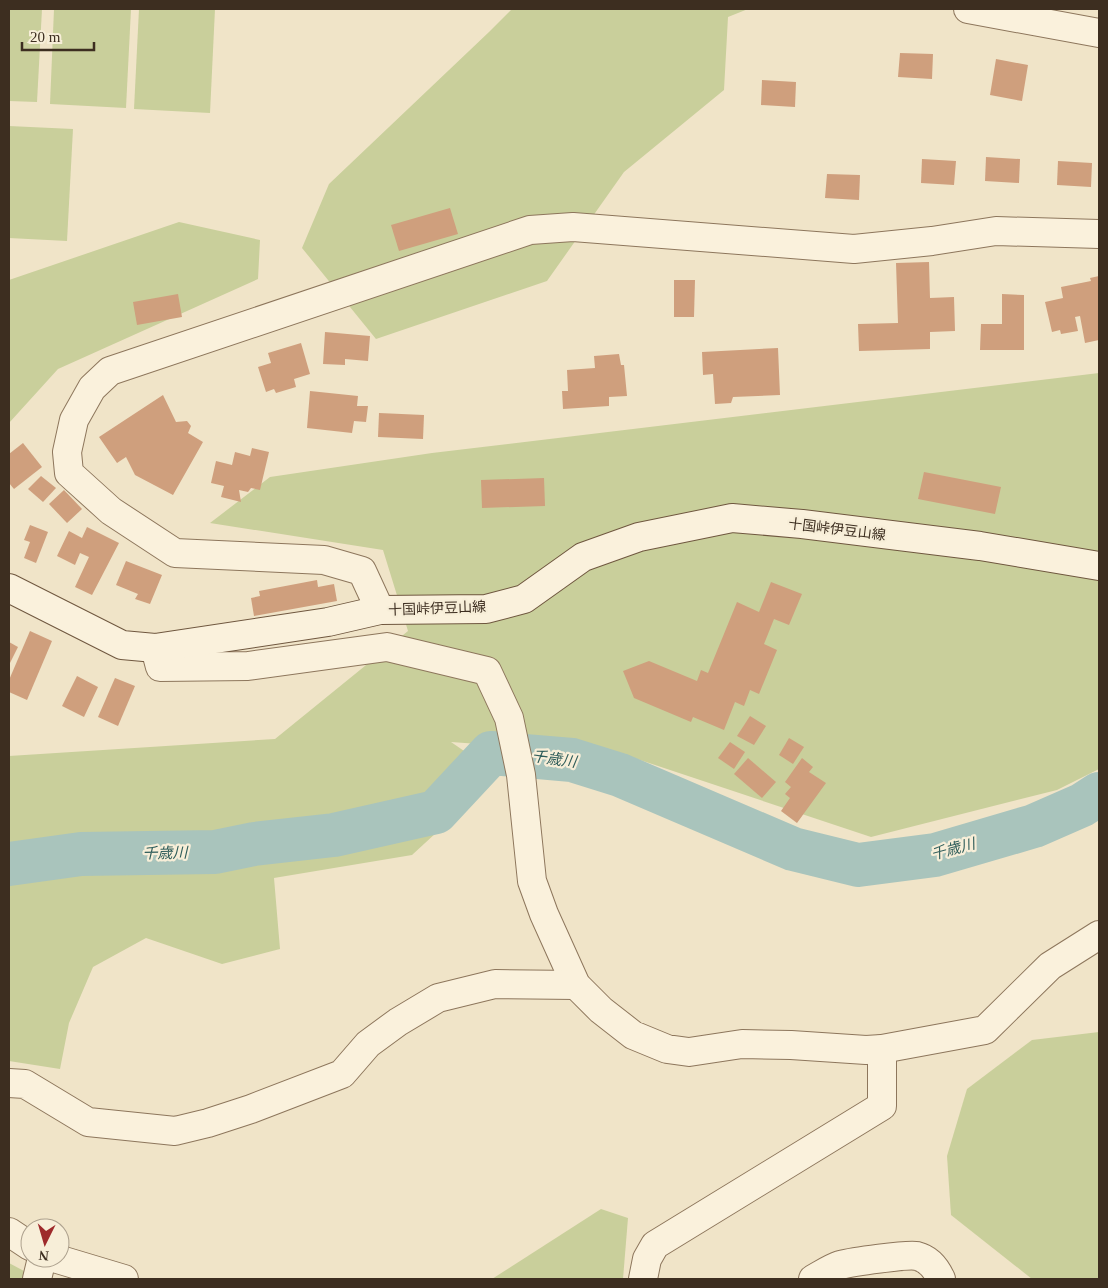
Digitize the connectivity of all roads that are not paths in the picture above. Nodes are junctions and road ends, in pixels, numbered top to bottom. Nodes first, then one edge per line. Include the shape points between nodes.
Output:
1 (968, 9) edge
2 (1099, 32) edge
3 (1099, 234) edge
4 (1099, 566) edge
5 (9, 588) edge
6 (380, 610) junction
7 (155, 648) junction
8 (1099, 935) edge
9 (576, 985) junction
10 (882, 1049) junction
11 (9, 1083) edge
12 (9, 1232) edge
13 (20, 1239) edge
14 (70, 1263) edge
15 (124, 1279) edge
16 (643, 1279) edge
17 (813, 1279) edge
18 (941, 1279) edge

1 - 2 street
3 - 6 street via 996,232 854,249 574,227 530,230 110,372 92,388 74,420 67,452 69,473 111,511 175,553 324,560 362,571
4 - 6 street, 十国峠伊豆山線 via 980,546 732,518 639,537 583,557 524,599 486,609
5 - 7 street, 十国峠伊豆山線 via 122,645
6 - 7 street, 十国峠伊豆山線 via 328,622
7 - 9 street via 160,667 248,666 387,647 487,670 509,718 521,775 532,881
8 - 10 street via 1050,966 985,1030
9 - 10 street via 633,1035 667,1049 689,1052 742,1044
9 - 11 street via 495,984 438,998 368,1044 342,1074 251,1109 175,1131 88,1122 25,1084
10 - 16 street via 882,1106 655,1244
12 - 13 street
14 - 15 street
17 - 18 street via 843,1265 916,1256 931,1263

